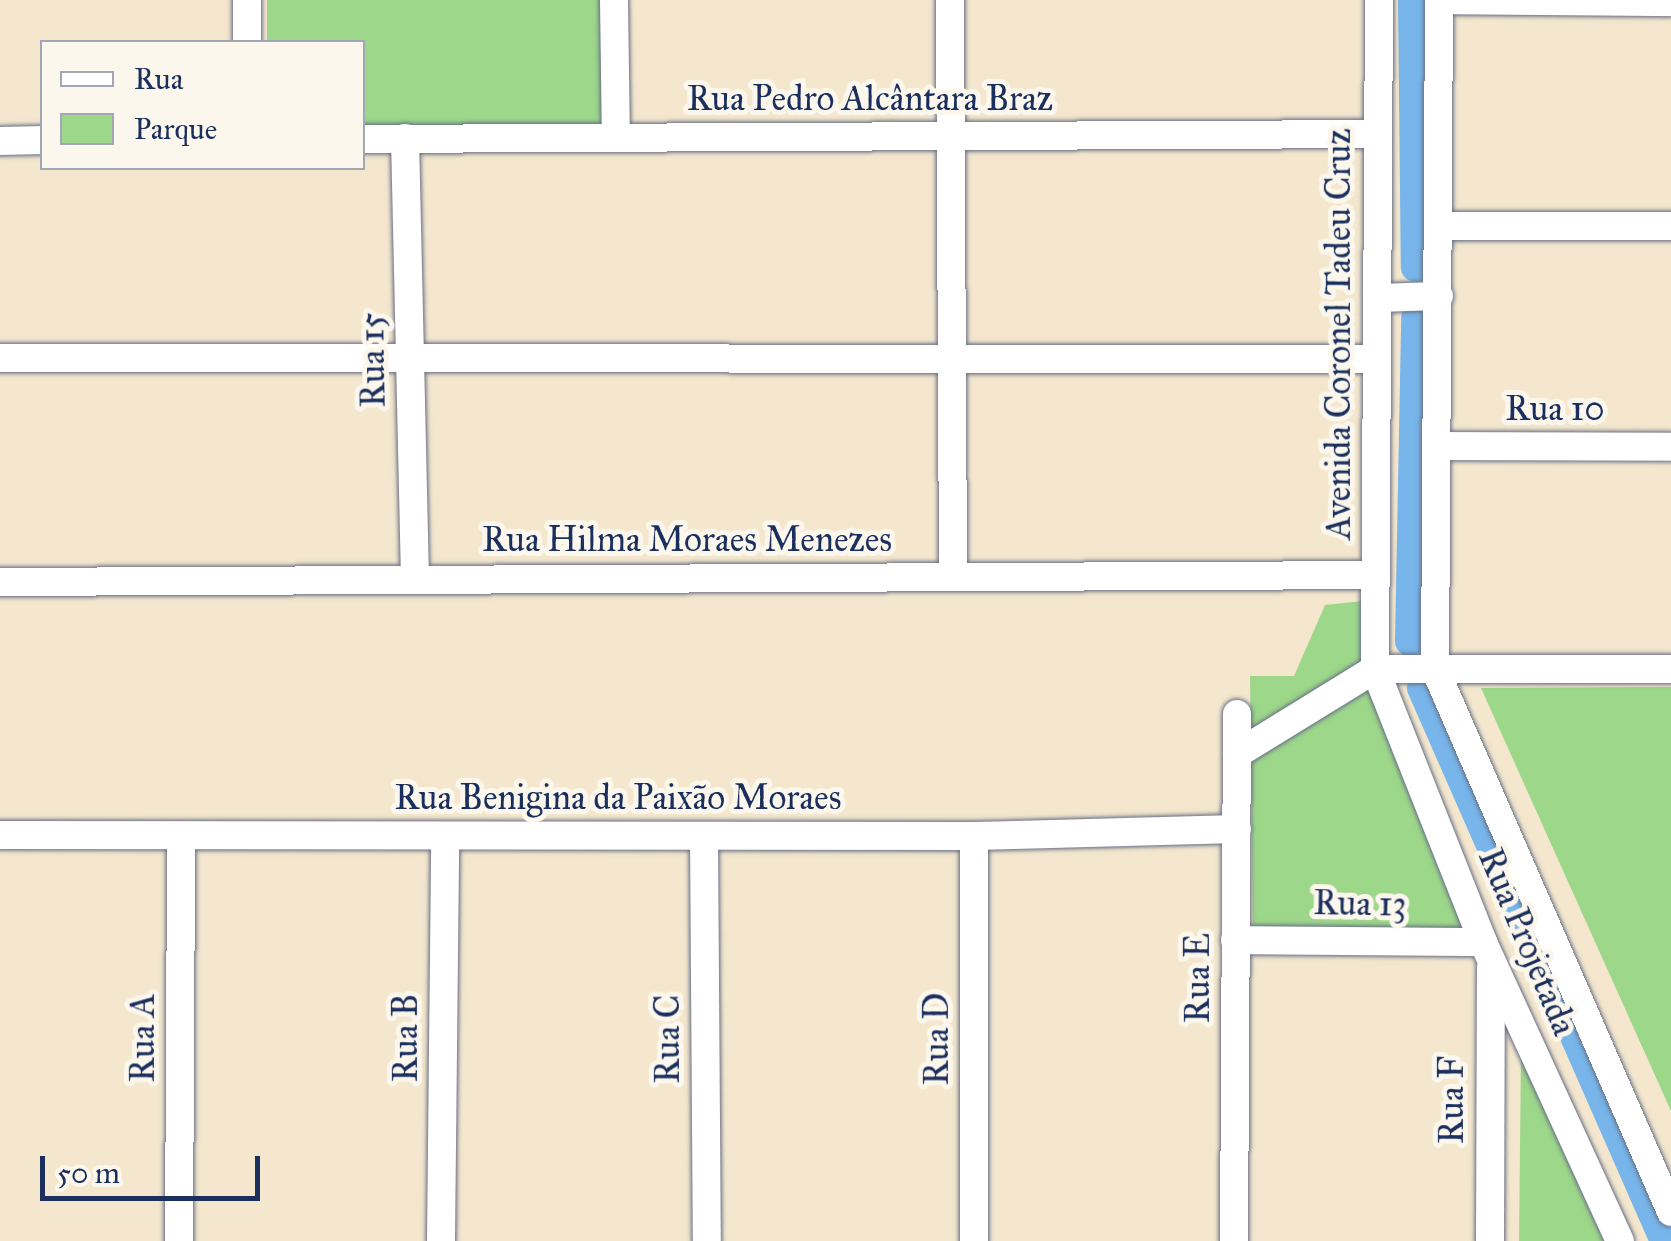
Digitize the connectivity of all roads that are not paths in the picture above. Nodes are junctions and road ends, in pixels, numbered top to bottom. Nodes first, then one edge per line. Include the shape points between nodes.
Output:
1 (247, 0) edge
2 (614, 0) edge
3 (950, 0) edge
4 (1379, 0) edge
5 (1439, 0) edge
6 (1671, 2) edge
7 (247, 40) edge
8 (1378, 134) junction
9 (951, 136) junction
10 (365, 138) edge
11 (405, 138) junction
12 (616, 138) junction
13 (40, 140) edge
14 (0, 141) edge
15 (1438, 226) junction
16 (1671, 226) edge
17 (1439, 296) junction
18 (1377, 298) junction
19 (410, 357) junction
20 (952, 357) junction
21 (0, 358) edge
22 (1377, 359) junction
23 (1439, 446) junction
24 (1671, 448) edge
25 (1374, 575) junction
26 (953, 576) junction
27 (415, 579) junction
28 (0, 582) edge
29 (1375, 669) junction
30 (1435, 669) junction
31 (1671, 669) edge
32 (1237, 714) dead end
33 (1237, 754) junction
34 (1237, 829) junction
35 (0, 836) edge
36 (181, 836) junction
37 (445, 836) junction
38 (704, 836) junction
39 (974, 836) junction
40 (1235, 940) junction
41 (1487, 951) junction
42 (1671, 1212) edge
43 (180, 1241) edge
44 (441, 1241) edge
45 (707, 1241) edge
46 (974, 1241) edge
47 (1234, 1241) edge
48 (1490, 1241) edge
49 (1620, 1241) edge

1 - 7 street
2 - 12 street
3 - 9 street
4 - 8 street, Avenida Coronel Tadeu Cruz
5 - 6 street
5 - 15 street
8 - 9 street, Rua Pedro Alcântara Braz
8 - 18 street, Avenida Coronel Tadeu Cruz
9 - 12 street, Rua Pedro Alcântara Braz
9 - 20 street
10 - 11 street, Rua Pedro Alcântara Braz
11 - 12 street, Rua Pedro Alcântara Braz
11 - 19 street, Rua 15
13 - 14 street
15 - 16 street
15 - 17 street
17 - 18 street
17 - 23 street
18 - 22 street, Avenida Coronel Tadeu Cruz
19 - 20 street
19 - 21 street
19 - 27 street, Rua 15
20 - 22 street
20 - 26 street
22 - 25 street, Avenida Coronel Tadeu Cruz
23 - 24 street, Rua 10
23 - 30 street
25 - 26 street, Rua Hilma Moraes Menezes
25 - 29 street, Avenida Coronel Tadeu Cruz
26 - 27 street, Rua Hilma Moraes Menezes
27 - 28 street, Rua Hilma Moraes Menezes
29 - 30 street
29 - 33 street
29 - 41 street, Rua Projetada
30 - 31 street
30 - 42 street, Rua Projetada
32 - 33 street, Rua E
33 - 34 street, Rua E
34 - 39 street, Rua Benigina da Paixão Moraes
34 - 40 street, Rua E
35 - 36 street, Rua Benigina da Paixão Moraes
36 - 37 street, Rua Benigina da Paixão Moraes
36 - 43 street, Rua A
37 - 38 street, Rua Benigina da Paixão Moraes
37 - 44 street, Rua B
38 - 39 street, Rua Benigina da Paixão Moraes
38 - 45 street, Rua C
39 - 46 street, Rua D
40 - 41 street, Rua 13
40 - 47 street, Rua E
41 - 48 street, Rua F
41 - 49 street, Rua Projetada

